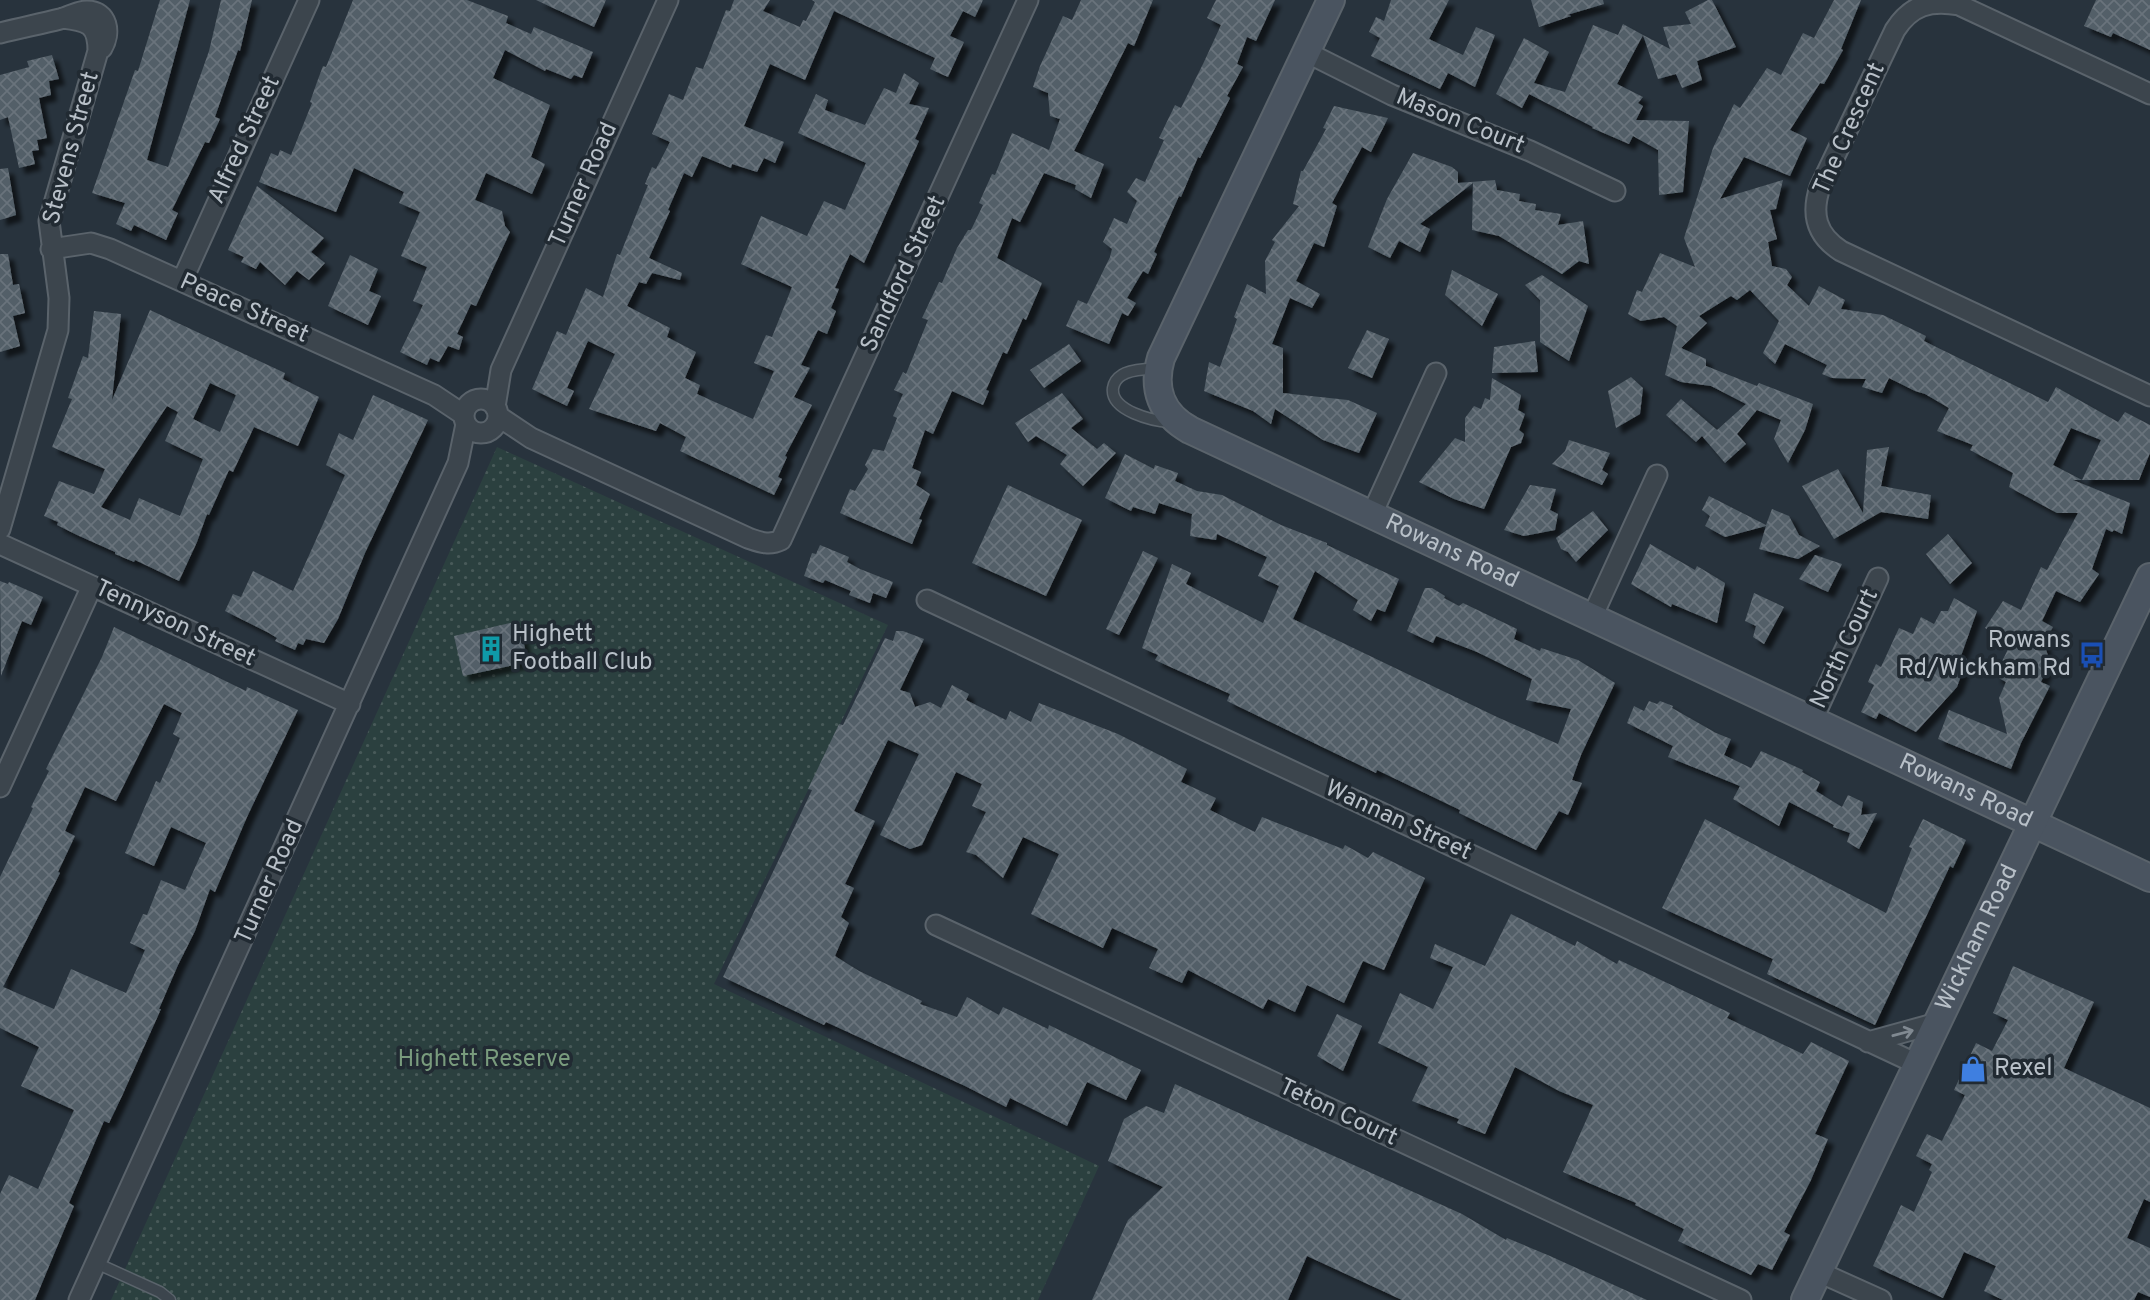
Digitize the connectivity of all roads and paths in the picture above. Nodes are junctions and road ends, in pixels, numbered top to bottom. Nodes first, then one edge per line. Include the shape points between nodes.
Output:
1 (309, 0) edge
2 (668, 0) edge
3 (1028, 0) edge
4 (1331, 0) edge
5 (0, 33) edge
6 (1306, 52) junction
7 (2150, 94) edge
8 (1615, 191) dead end
9 (51, 249) junction
10 (182, 281) junction
11 (1158, 368) junction
12 (1436, 373) dead end
13 (2150, 396) edge
14 (481, 416) junction
15 (1178, 422) junction
16 (1657, 475) dead end
17 (1372, 514) junction
18 (0, 529) edge
19 (0, 544) edge
20 (774, 544) joint
21 (1878, 578) dead end
22 (2150, 579) edge
23 (92, 586) junction
24 (927, 600) dead end
25 (1592, 617) junction
26 (350, 704) junction
27 (1812, 721) junction
28 (0, 787) edge
29 (2032, 823) junction
30 (2150, 878) edge
31 (936, 925) dead end
32 (1937, 1023) junction
33 (1868, 1042) junction
34 (1917, 1064) junction
35 (96, 1264) junction
36 (1819, 1272) junction
37 (79, 1300) edge
38 (170, 1300) edge
39 (1741, 1300) edge
40 (1805, 1300) edge
41 (1881, 1300) edge

1 - 10 street, Alfred Street
2 - 14 street, Turner Road
3 - 20 street, Sandford Street via 786,532
4 - 6 street
5 - 9 street, Stevens Street via 78,12 102,17 52,206
6 - 8 street, Mason Court
6 - 11 street
7 - 13 street, The Crescent via 1959,5 1926,1 1895,30 1820,187 1815,210 1819,230 1841,251
9 - 10 street, Peace Street via 91,243
9 - 18 street, Stevens Street via 59,298 58,330
10 - 14 street, Peace Street
11 - 15 street via 1162,403
11 - 15 lane via 1119,377 1113,396 1122,407 1154,421
12 - 17 street
14 - 20 street, Peace Street via 748,538
14 - 26 street, Turner Road
15 - 17 street, Rowans Road
16 - 25 street
17 - 25 street, Rowans Road
19 - 23 street, Tennyson Street
21 - 27 street, North Court
22 - 29 street, Wickham Road
23 - 26 street, Tennyson Street
23 - 28 street
24 - 33 street, Wannan Street
25 - 27 street, Rowans Road
26 - 35 street, Turner Road
27 - 29 street, Rowans Road
29 - 30 street, Rowans Road
29 - 32 street, Wickham Road
31 - 39 street, Teton Court
33 -> 32 street
32 - 34 street, Wickham Road
33 - 34 street, Wannan Street
34 - 36 street, Wickham Road
35 - 37 street, Turner Road
35 - 38 lane
36 - 40 street, Wickham Road
36 - 41 street

